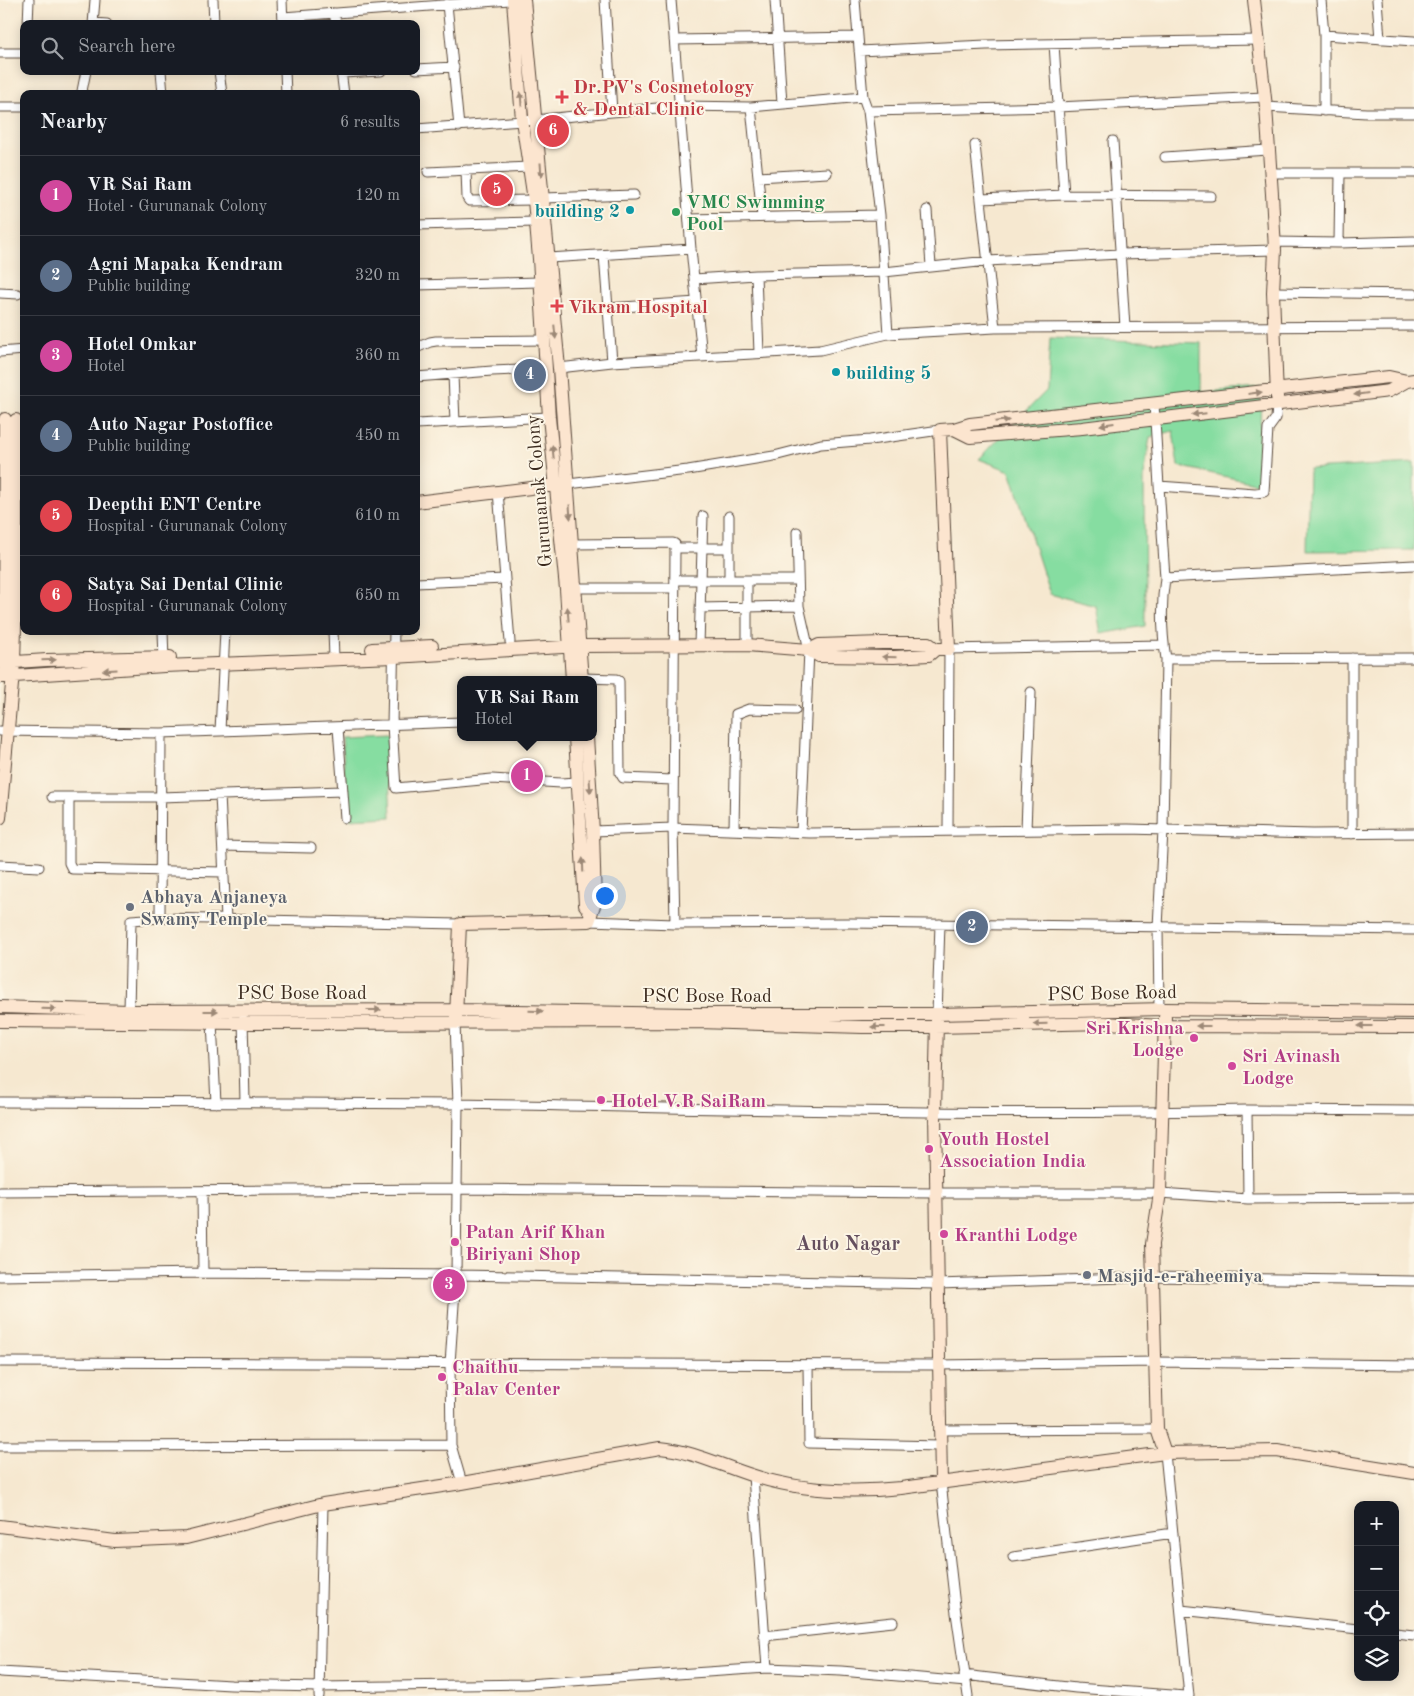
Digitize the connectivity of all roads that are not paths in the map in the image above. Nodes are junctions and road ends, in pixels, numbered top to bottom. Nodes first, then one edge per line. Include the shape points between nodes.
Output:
1 (29, 0) edge
2 (95, 0) edge
3 (213, 0) edge
4 (282, 0) edge
5 (512, 0) edge
6 (524, 0) edge
7 (605, 0) edge
8 (671, 0) edge
9 (775, 0) edge
10 (855, 0) edge
11 (1254, 0) edge
12 (1321, 0) edge
13 (1377, 0) edge
14 (447, 4) junction
15 (334, 13) junction
16 (28, 20) edge
17 (93, 20) edge
18 (214, 20) edge
19 (283, 20) edge
20 (335, 20) edge
21 (1324, 35) junction
22 (858, 37) junction
23 (777, 39) junction
24 (1380, 39) junction
25 (674, 40) junction
26 (1258, 40) junction
27 (1414, 41) edge
28 (1054, 44) junction
29 (859, 50) junction
30 (0, 53) edge
31 (20, 53) edge
32 (454, 68) junction
33 (420, 69) edge
34 (85, 75) edge
35 (161, 75) edge
36 (220, 75) edge
37 (285, 75) edge
38 (341, 75) edge
39 (82, 90) edge
40 (163, 90) edge
41 (221, 90) edge
42 (286, 90) edge
43 (343, 90) edge
44 (863, 97) junction
45 (1265, 102) junction
46 (782, 103) junction
47 (680, 106) junction
48 (0, 107) edge
49 (20, 107) edge
50 (751, 107) junction
51 (1058, 107) junction
52 (868, 110) junction
53 (1324, 111) junction
54 (612, 112) junction
55 (1414, 113) edge
56 (522, 120) junction
57 (536, 120) junction
58 (459, 127) junction
59 (420, 129) edge
60 (1113, 141) dead end
61 (975, 145) dead end
62 (1268, 150) junction
63 (1165, 157) dead end
64 (529, 167) junction
65 (466, 170) junction
66 (428, 172) dead end
67 (827, 173) dead end
68 (1270, 173) junction
69 (1340, 173) junction
70 (1414, 173) edge
71 (758, 178) junction
72 (634, 195) dead end
73 (1064, 195) junction
74 (1116, 196) junction
75 (1211, 196) dead end
76 (538, 199) junction
77 (982, 199) junction
78 (927, 210) dead end
79 (880, 215) junction
80 (762, 217) junction
81 (689, 219) junction
82 (536, 222) junction
83 (420, 225) edge
84 (1414, 241) edge
85 (1339, 243) junction
86 (1274, 246) junction
87 (692, 249) junction
88 (1120, 254) junction
89 (604, 255) junction
90 (549, 258) junction
91 (988, 261) junction
92 (931, 266) junction
93 (884, 272) junction
94 (756, 275) junction
95 (694, 280) junction
96 (540, 282) junction
97 (420, 285) edge
98 (1272, 292) junction
99 (0, 293) edge
100 (18, 294) dead end
101 (1414, 294) edge
102 (697, 302) junction
103 (608, 308) junction
104 (1274, 326) junction
105 (1414, 326) edge
106 (1125, 327) junction
107 (995, 328) junction
108 (888, 334) junction
109 (544, 340) junction
110 (420, 346) edge
111 (20, 350) edge
112 (0, 352) edge
113 (759, 353) junction
114 (702, 356) junction
115 (612, 362) junction
116 (553, 373) junction
117 (453, 375) junction
118 (420, 376) edge
119 (1410, 381) edge
120 (1277, 390) junction
121 (1154, 404) junction
122 (1277, 405) junction
123 (549, 416) junction
124 (1155, 418) junction
125 (11, 420) edge
126 (456, 422) junction
127 (420, 424) edge
128 (954, 429) junction
129 (940, 430) junction
130 (3, 478) edge
131 (562, 484) junction
132 (1160, 486) junction
133 (498, 491) junction
134 (420, 501) edge
135 (703, 516) dead end
136 (729, 516) dead end
137 (797, 532) dead end
138 (13, 536) edge
139 (573, 544) junction
140 (675, 548) junction
141 (702, 548) junction
142 (729, 548) junction
143 (1414, 565) edge
144 (1165, 578) junction
145 (504, 579) junction
146 (701, 580) junction
147 (729, 580) junction
148 (747, 580) junction
149 (798, 580) junction
150 (420, 583) edge
151 (675, 584) junction
152 (576, 588) junction
153 (11, 594) edge
154 (798, 606) junction
155 (747, 607) junction
156 (700, 608) junction
157 (163, 635) edge
158 (225, 635) edge
159 (333, 635) edge
160 (394, 635) edge
161 (510, 642) junction
162 (575, 643) junction
163 (747, 644) junction
164 (673, 645) junction
165 (698, 645) junction
166 (1163, 645) junction
167 (949, 649) junction
168 (809, 650) junction
169 (395, 652) junction
170 (334, 654) junction
171 (1352, 658) junction
172 (1414, 658) edge
173 (1166, 659) junction
174 (225, 660) junction
175 (6, 662) edge
176 (164, 662) junction
177 (579, 676) edge
178 (5, 677) edge
179 (597, 679) edge
180 (1031, 692) dead end
181 (795, 710) dead end
182 (457, 722) edge
183 (392, 725) junction
184 (338, 728) junction
185 (2, 729) edge
186 (220, 731) junction
187 (161, 733) junction
188 (575, 741) edge
189 (587, 741) edge
190 (3, 746) edge
191 (673, 780) junction
192 (578, 782) junction
193 (343, 791) junction
194 (220, 795) junction
195 (52, 797) dead end
196 (160, 797) junction
197 (69, 798) junction
198 (0, 818) edge
199 (345, 818) dead end
200 (673, 828) junction
201 (734, 830) junction
202 (1026, 830) junction
203 (1163, 830) junction
204 (593, 831) junction
205 (948, 831) junction
206 (801, 832) junction
207 (1414, 833) edge
208 (1352, 834) junction
209 (222, 846) junction
210 (311, 848) dead end
211 (0, 865) edge
212 (40, 867) dead end
213 (160, 871) junction
214 (224, 872) junction
215 (589, 916) junction
216 (160, 918) junction
217 (226, 919) junction
218 (460, 924) junction
219 (675, 924) junction
220 (940, 924) junction
221 (1158, 927) junction
222 (1414, 930) edge
223 (0, 1007) edge
224 (1162, 1009) junction
225 (457, 1010) junction
226 (129, 1011) junction
227 (1414, 1012) edge
228 (242, 1017) junction
229 (937, 1020) junction
230 (0, 1021) edge
231 (212, 1022) junction
232 (455, 1023) junction
233 (1165, 1026) junction
234 (1414, 1026) edge
235 (0, 1102) edge
236 (245, 1102) junction
237 (216, 1103) junction
238 (458, 1104) junction
239 (1247, 1110) junction
240 (1414, 1111) edge
241 (1162, 1112) junction
242 (936, 1113) junction
243 (457, 1190) junction
244 (202, 1191) junction
245 (0, 1192) edge
246 (1160, 1193) junction
247 (936, 1194) junction
248 (1248, 1198) junction
249 (1414, 1198) edge
250 (203, 1273) junction
251 (456, 1275) junction
252 (0, 1276) edge
253 (1153, 1277) junction
254 (1414, 1281) edge
255 (937, 1284) junction
256 (0, 1362) edge
257 (1155, 1362) junction
258 (450, 1364) junction
259 (808, 1365) junction
260 (938, 1365) junction
261 (1414, 1365) edge
262 (1157, 1429) junction
263 (939, 1430) junction
264 (0, 1446) edge
265 (451, 1446) junction
266 (939, 1446) junction
267 (1164, 1453) junction
268 (1414, 1474) edge
269 (753, 1476) junction
270 (462, 1482) junction
271 (940, 1482) junction
272 (323, 1504) junction
273 (0, 1526) edge
274 (1173, 1533) junction
275 (1012, 1557) dead end
276 (1181, 1610) junction
277 (893, 1622) dead end
278 (1354, 1629) edge
279 (1399, 1634) edge
280 (764, 1636) junction
281 (1414, 1636) edge
282 (767, 1668) junction
283 (0, 1672) edge
284 (965, 1679) junction
285 (319, 1692) edge
286 (968, 1696) edge
287 (1188, 1696) edge

1 - 16 street
2 - 17 street
3 - 18 street
4 - 19 street
5 - 14 street
56 -> 5 street, Gurunanak Colony
6 - 57 street, Gurunanak Colony
7 - 54 street
8 - 25 street
9 - 23 street
10 - 22 street
11 - 26 street
12 - 21 street
13 - 24 street
14 - 15 street
14 - 32 street
15 - 19 street
15 - 20 street
21 - 24 street
21 - 53 street
22 - 23 street
22 - 29 street
23 - 25 street
23 - 46 street
24 - 27 street
25 - 47 street
26 - 28 street
26 - 45 street
28 - 29 street
28 - 51 street
29 - 44 street
30 - 31 street
32 - 33 street
32 - 58 street
34 - 39 street
35 - 40 street
36 - 41 street
37 - 42 street
38 - 43 street
44 - 46 street
44 - 52 street
45 - 51 street
45 - 53 street
45 - 62 street
46 - 50 street
47 - 50 street
47 - 54 street
47 - 81 street
48 - 49 street
50 - 71 street
51 - 52 street
51 - 73 street
52 - 79 street
53 - 55 street
54 - 57 street
56 - 57 street
56 - 58 street
56 - 64 street, Gurunanak Colony
57 -> 76 street, Gurunanak Colony
58 - 59 street
60 - 74 street
61 - 77 street
62 - 63 street
62 - 68 street
64 - 65 street
64 - 76 street, Gurunanak Colony
65 - 66 street
65 - 76 street via 469,202
67 - 71 street
68 - 69 street
68 - 86 street
69 - 70 street
69 - 85 street
71 - 80 street
72 - 76 street
73 - 74 street
73 - 77 street
74 - 75 street
74 - 88 street
76 - 82 street, Gurunanak Colony
76 - 90 street, Gurunanak Colony
77 - 91 street
78 - 92 street
79 - 80 street
79 - 93 street
80 - 81 street
81 - 87 street
82 - 83 street
82 - 96 street, Gurunanak Colony
84 - 85 street
85 - 86 street
86 - 88 street
86 - 98 street
87 - 89 street
87 - 95 street
88 - 91 street
88 - 106 street
89 - 90 street
89 - 103 street
90 -> 116 street, Gurunanak Colony
91 - 92 street
91 - 107 street
92 - 93 street
93 - 94 street
93 - 108 street
94 - 95 street
94 - 113 street
95 - 102 street
96 - 97 street
96 - 109 street, Gurunanak Colony
98 - 101 street
98 - 104 street
99 - 100 street
102 - 103 street
102 - 114 street
103 - 115 street
104 - 105 street
104 - 106 street
104 - 120 street
106 - 107 street
107 - 108 street
108 - 113 street via 820,350
109 - 110 street via 436,341
109 - 116 street, Gurunanak Colony
111 - 112 street
113 - 114 street
114 - 115 street
115 - 116 street
116 - 117 street via 492,371
116 - 123 street, Gurunanak Colony
116 - 131 street, Gurunanak Colony
117 - 118 street
117 - 126 street
119 - 120 street via 1389,377
119 -> 122 street via 1389,391
121 -> 120 street
120 - 122 street
121 - 124 street
128 -> 121 street via 970,424
122 -> 124 street
122 - 132 street via 1276,418 1268,429 1264,492
123 - 126 street
131 -> 123 street, Gurunanak Colony
124 -> 128 street via 995,436 970,437
124 - 132 street
125 - 130 street
125 - 138 street
126 - 127 street
128 - 129 street
129 - 131 street via 821,444 774,456 688,470
129 - 167 street
130 - 138 street
131 - 133 street
131 -> 139 street, Gurunanak Colony
162 -> 131 street, Gurunanak Colony
132 - 144 street
133 - 134 street
133 - 145 street
135 - 141 street
136 - 142 street
137 - 149 street
138 - 153 street
139 - 140 street via 673,543
139 - 152 street, Gurunanak Colony
140 - 141 street
140 - 151 street
141 - 142 street
141 - 146 street
142 - 147 street
143 - 144 street
144 - 166 street
145 - 150 street
145 - 161 street
146 - 147 street
146 - 151 street
146 - 156 street
147 - 148 street
148 - 149 street
148 - 155 street
149 - 154 street
151 - 152 street
151 - 164 street
152 - 162 street, Gurunanak Colony
153 - 175 street
154 - 155 street
154 - 168 street
155 - 156 street
155 - 163 street
156 - 165 street
157 - 176 street
158 - 174 street
159 - 170 street
160 - 169 street
161 - 162 street
161 - 169 street
162 - 164 street
162 - 169 street
162 - 177 street, Gurunanak Colony
163 - 165 street
163 - 168 street
164 - 165 street
164 - 191 street
166 - 167 street
166 - 173 street
167 - 168 street via 936,649 929,655 894,657 819,656
167 - 205 street
168 - 206 street
169 - 170 street
169 - 183 street
170 - 174 street
171 - 172 street
171 - 173 street
171 - 208 street
173 - 203 street
174 - 176 street
174 - 186 street
175 -> 176 street
175 - 178 street
176 -> 178 street
178 - 185 street
179 - 191 street via 616,679 619,682 620,773 623,778
180 - 202 street
181 - 201 street via 749,709 736,714
182 - 183 street
183 - 184 street
183 - 192 street via 396,788 492,779
184 - 186 street
184 - 193 street
185 - 187 street
185 - 190 street
186 - 187 street
187 - 196 street
188 - 192 street
189 -> 204 street
190 - 198 street
191 - 200 street
215 -> 192 street via 585,905
193 - 194 street
193 - 199 street
194 - 196 street
194 - 209 street
195 - 197 street
196 - 197 street
196 - 213 street
197 - 213 street via 69,863 72,869
200 - 201 street
200 - 204 street
200 - 219 street
201 - 206 street
202 - 203 street
202 - 205 street
203 - 208 street
203 - 221 street
204 - 215 street via 595,904
205 - 206 street
207 - 208 street
209 - 210 street
209 - 214 street
211 - 212 street
213 - 214 street
213 - 216 street
214 - 217 street
215 - 218 street
215 - 219 street
216 - 217 street
216 - 226 street via 131,920
217 - 218 street
218 - 225 street
219 - 220 street
220 - 221 street
220 - 229 street
221 - 222 street
221 - 224 street
223 -> 226 street, PSC Bose Road
224 - 227 street, PSC Bose Road
224 - 229 street, PSC Bose Road
224 - 233 street
228 -> 225 street, PSC Bose Road
225 -> 229 street, PSC Bose Road
225 - 232 street
226 -> 228 street, PSC Bose Road
228 - 231 street, PSC Bose Road
228 - 232 street, PSC Bose Road
228 - 236 street
229 -> 232 street, PSC Bose Road
233 -> 229 street, PSC Bose Road
229 - 242 street
230 - 231 street, PSC Bose Road
231 - 237 street
232 - 238 street
234 -> 233 street, PSC Bose Road
233 - 241 street
235 - 237 street
236 - 237 street
236 - 238 street
238 - 242 street
238 - 243 street
239 - 240 street
239 - 241 street
239 - 248 street
241 - 242 street
241 - 246 street
242 - 247 street
243 - 244 street
243 - 247 street
243 - 251 street
244 - 245 street
244 - 250 street
246 - 247 street
246 - 248 street
246 - 253 street via 1152,1244
247 - 255 street
248 - 249 street
250 - 251 street
250 - 252 street
251 - 255 street
251 - 258 street
253 - 254 street
253 - 255 street
253 - 257 street
255 - 260 street
256 - 258 street
257 - 260 street
257 - 261 street
257 - 262 street
258 - 259 street
258 - 265 street
259 - 260 street
259 - 266 street via 809,1443
260 - 263 street
262 - 263 street
262 - 267 street
263 - 266 street
264 - 265 street
265 - 270 street
266 - 271 street
267 - 268 street via 1277,1451
267 - 271 street
267 - 274 street
269 - 270 street via 683,1450 660,1448
269 - 271 street via 795,1485 867,1491
269 - 280 street
270 - 272 street
271 - 284 street
272 - 273 street via 186,1538 115,1541
272 - 285 street
274 - 275 street
274 - 276 street
276 - 278 street
276 - 287 street
277 - 280 street
279 - 281 street
280 - 282 street
282 - 284 street
282 - 285 street via 527,1684
283 - 285 street
284 - 286 street
284 - 287 street

